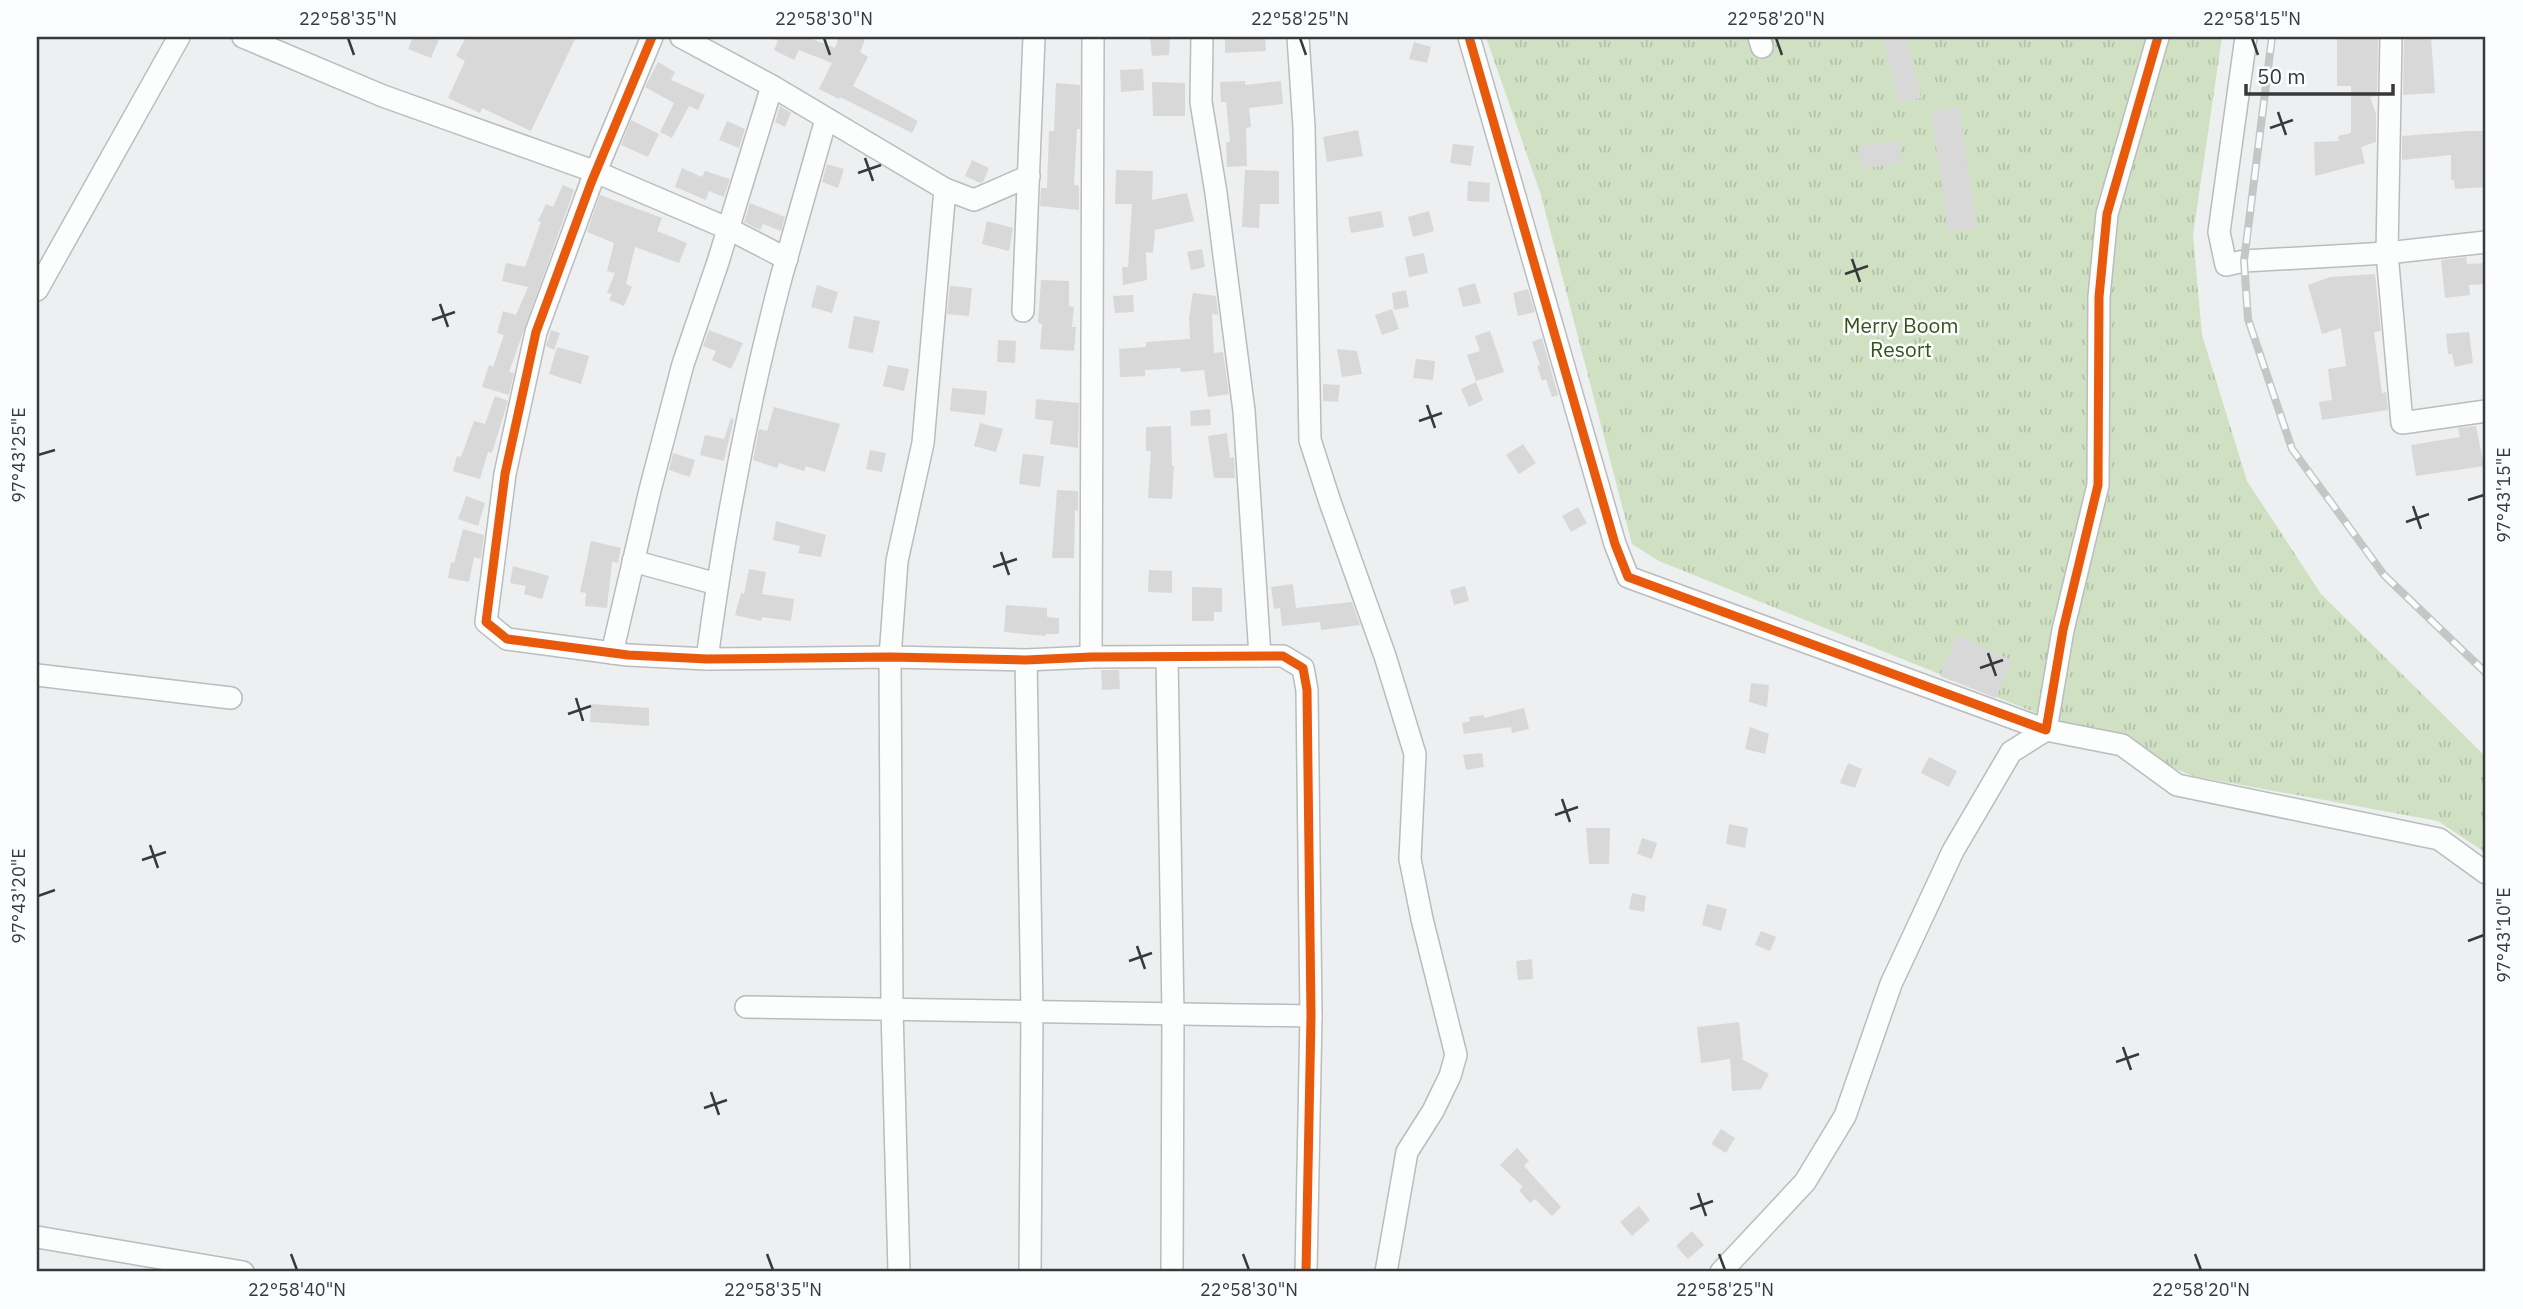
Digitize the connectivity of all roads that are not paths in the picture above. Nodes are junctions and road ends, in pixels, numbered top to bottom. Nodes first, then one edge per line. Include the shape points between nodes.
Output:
1 (179, 37) edge
2 (243, 37) edge
3 (652, 37) edge
4 (681, 37) edge
5 (1034, 37) edge
6 (1093, 37) edge
7 (1202, 37) edge
8 (1298, 37) edge
9 (1469, 37) edge
10 (2158, 37) edge
11 (2246, 37) edge
12 (2391, 37) edge
13 (772, 86) junction
14 (826, 119) junction
15 (596, 172) junction
16 (1029, 176) junction
17 (945, 189) junction
18 (729, 229) junction
19 (2486, 242) edge
20 (2388, 253) junction
21 (787, 258) junction
22 (37, 290) edge
23 (1023, 311) dead end
24 (2486, 411) edge
25 (633, 561) junction
26 (717, 584) junction
27 (612, 653) junction
28 (1260, 656) junction
29 (890, 657) junction
30 (1091, 657) junction
31 (1167, 657) junction
32 (707, 659) junction
33 (1026, 660) junction
34 (37, 675) edge
35 (231, 698) dead end
36 (2046, 730) junction
37 (2486, 873) edge
38 (746, 1007) dead end
39 (892, 1009) junction
40 (1032, 1012) junction
41 (1173, 1014) junction
42 (1311, 1016) junction
43 (37, 1237) edge
44 (243, 1272) edge
45 (899, 1272) edge
46 (1030, 1272) edge
47 (1172, 1272) edge
48 (1306, 1272) edge
49 (1386, 1272) edge
50 (1721, 1272) edge

1 - 22 street
2 - 15 street via 383,96
3 - 15 street
4 - 13 street
5 - 16 street
6 - 30 street
7 - 28 street via 1201,102 1244,411
8 - 49 street via 1310,440 1415,754 1410,859 1456,1055 1433,1111 1407,1152
9 - 36 street via 1628,577
10 - 36 street via 2107,214 2099,298 2098,485 2063,630
11 - 20 street via 2219,232 2226,265
12 - 20 street
13 - 14 street
13 - 18 street
14 - 17 street
14 - 21 street
15 - 18 street
15 - 27 street via 536,332 505,474 486,622 507,639
16 - 17 street via 974,200
16 - 23 street
17 - 29 street via 923,443 897,561
18 - 21 street
18 - 25 street via 683,364
19 - 20 street
20 - 24 street via 2402,423
21 - 26 street via 756,384
25 - 26 street
25 - 27 street
26 - 32 street
27 - 32 street
28 - 31 street
28 - 42 street via 1283,656 1303,668 1307,690
29 - 32 street
29 - 33 street
29 - 39 street
30 - 31 street
30 - 33 street
31 - 41 street
33 - 40 street
34 - 35 street
36 - 37 street via 2122,745 2177,785 2439,839
36 - 50 street via 2011,752 1953,851 1891,984 1845,1116 1805,1182
38 - 39 street
39 - 40 street
39 - 45 street
40 - 41 street
40 - 46 street
41 - 42 street
41 - 47 street
42 - 48 street
43 - 44 street

